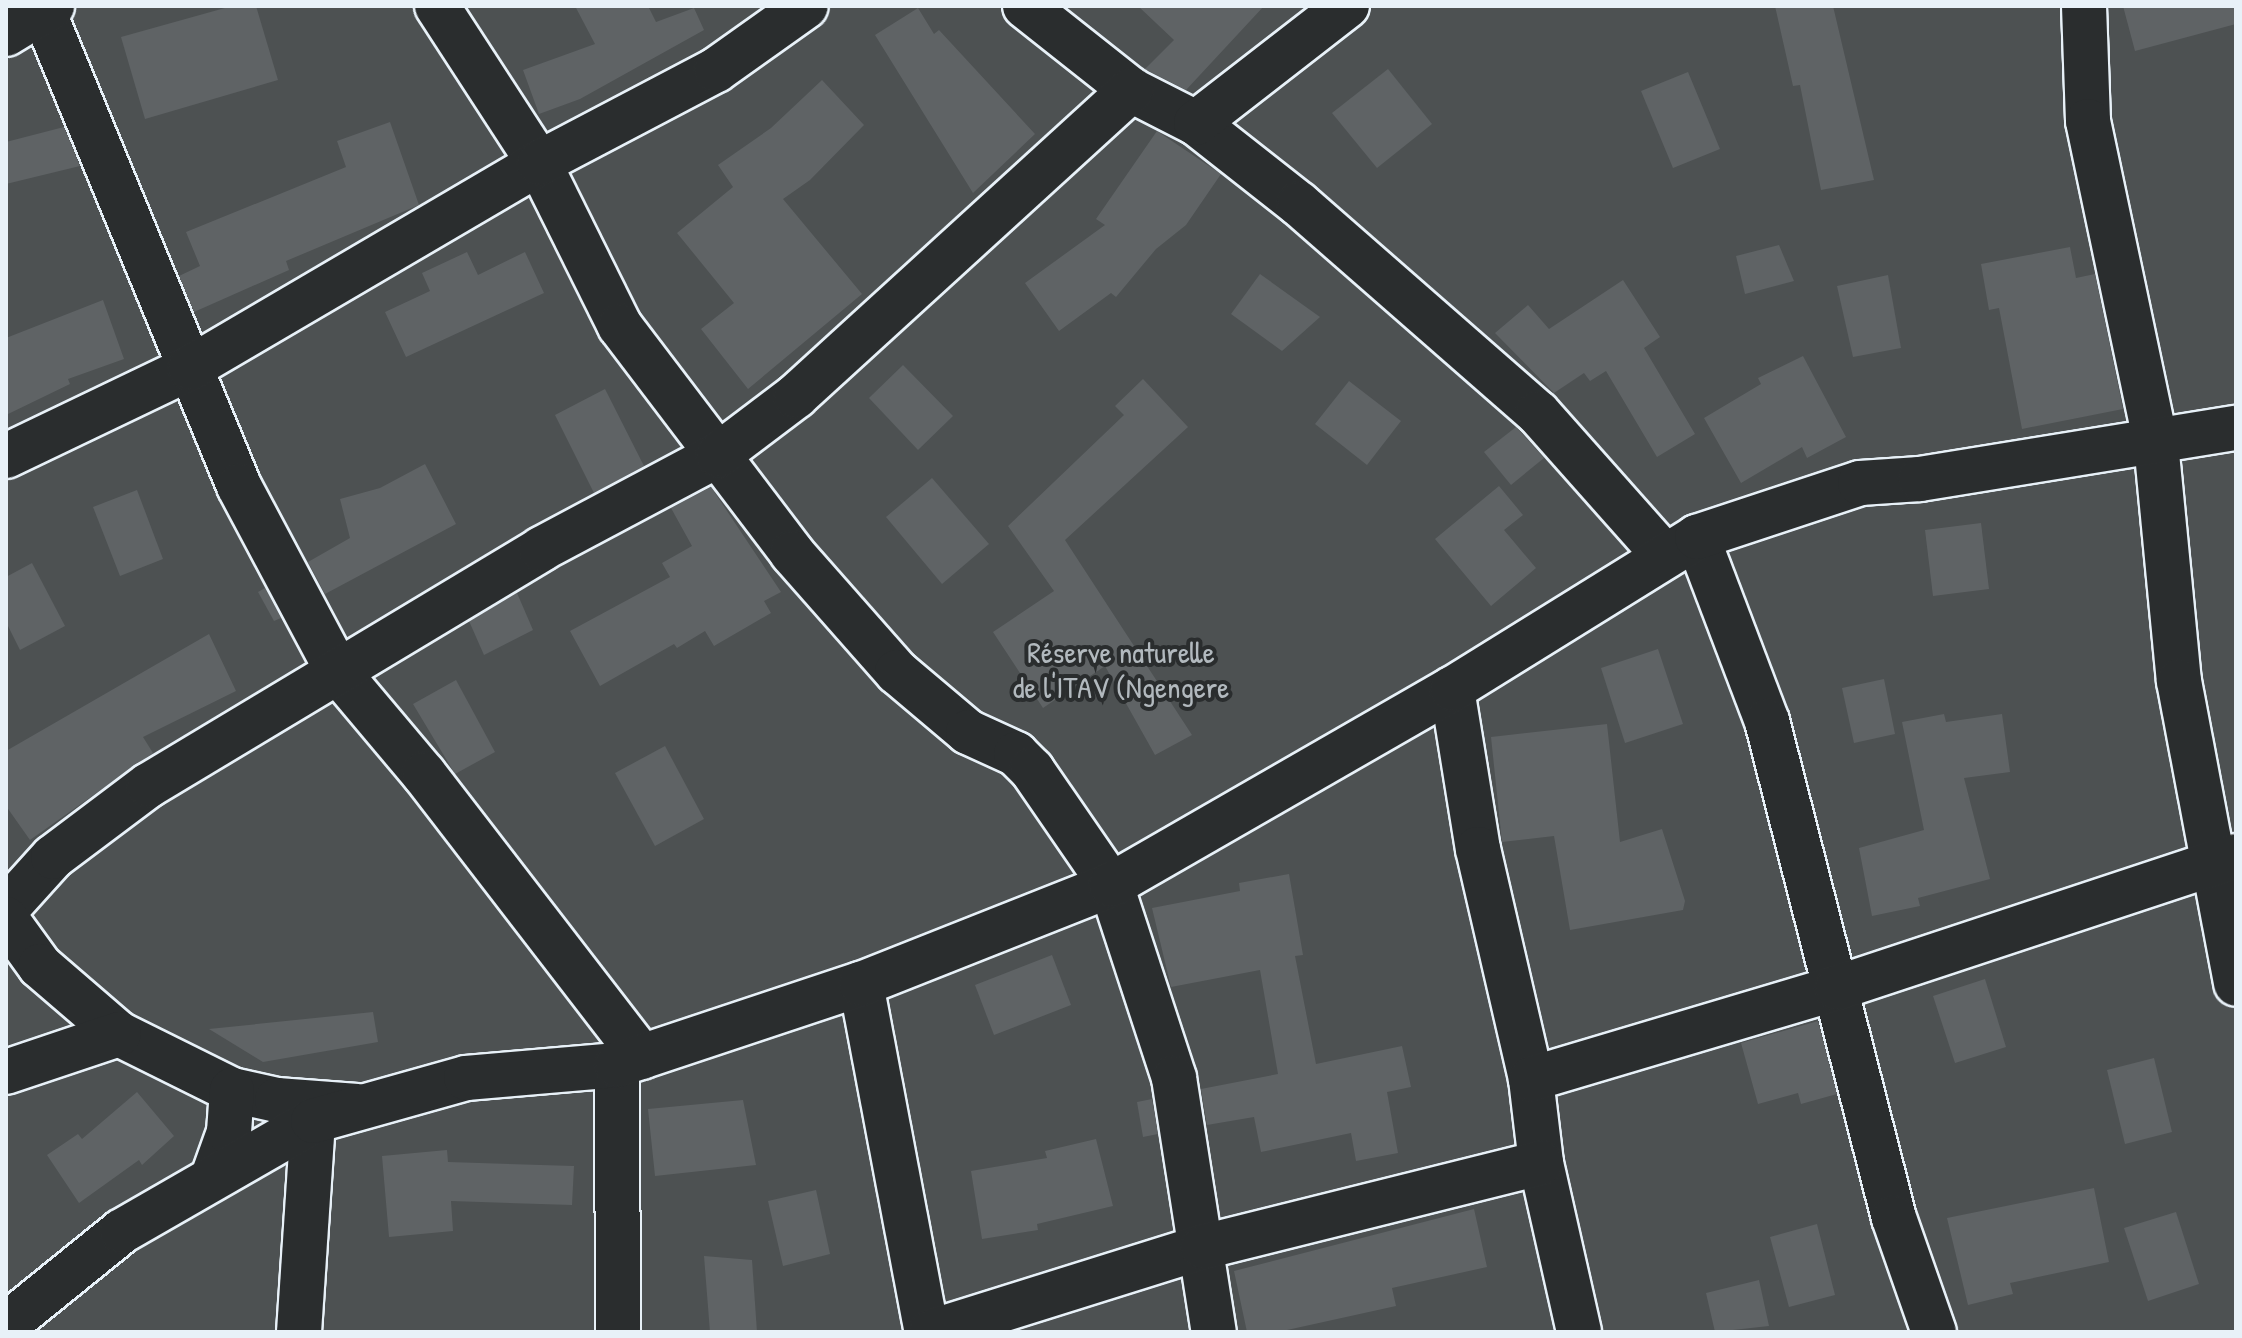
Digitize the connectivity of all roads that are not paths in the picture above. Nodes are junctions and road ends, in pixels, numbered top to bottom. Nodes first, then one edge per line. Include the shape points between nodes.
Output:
1 (437, 6) edge
2 (806, 6) edge
3 (1025, 6) edge
4 (1347, 6) edge
5 (2084, 6) edge
6 (46, 8) edge
7 (6, 34) edge
8 (1131, 90) junction
9 (1196, 123) junction
10 (539, 163) junction
11 (190, 368) junction
12 (2236, 428) edge
13 (2156, 443) junction
14 (718, 455) junction
15 (6, 456) edge
16 (1681, 547) junction
17 (338, 672) junction
18 (1452, 689) junction
19 (2225, 859) edge
20 (1111, 885) junction
21 (6, 909) edge
22 (6, 919) edge
23 (861, 984) junction
24 (2236, 984) edge
25 (1837, 988) junction
26 (119, 1034) junction
27 (630, 1061) junction
28 (6, 1072) edge
29 (1531, 1079) junction
30 (232, 1090) junction
31 (357, 1106) junction
32 (313, 1121) junction
33 (1541, 1163) junction
34 (213, 1177) junction
35 (1203, 1247) junction
36 (6, 1325) edge
37 (299, 1332) edge
38 (618, 1332) edge
39 (929, 1332) edge
40 (1214, 1332) edge
41 (1579, 1332) edge
42 (1934, 1332) edge

1 - 10 street
2 - 10 street via 716,70
3 - 8 street
4 - 9 street
5 - 13 street via 2088,121
6 - 7 street
6 - 11 street
8 - 9 street
8 - 14 street via 796,396
9 - 16 street via 1299,204 1538,413
10 - 11 street
10 - 14 street via 620,326
11 - 15 street
11 - 17 street via 239,486
12 - 13 street
13 - 16 street via 1920,479 1860,483
13 - 19 street via 2179,681
14 - 17 street via 541,549
14 - 20 street via 792,553 897,672 968,732 1016,754 1032,770
16 - 18 street
16 - 25 street via 1767,721
17 - 21 street via 108,812 53,857
17 - 27 street via 424,774
18 - 20 street
18 - 29 street via 1478,849
19 - 24 street
19 - 25 street
20 - 23 street
20 - 35 street via 1174,1078
22 - 26 street via 40,966
23 - 27 street
23 - 39 street
25 - 29 street
25 - 42 street via 1894,1218
26 - 28 street
26 - 30 street
27 - 31 street via 466,1078
27 - 38 street
29 - 33 street
30 - 31 street via 277,1100
30 - 34 street via 229,1132
31 - 32 street
32 - 34 street
32 - 37 street
33 - 35 street
33 - 41 street
34 - 36 street via 122,1231
35 - 39 street
35 - 40 street

